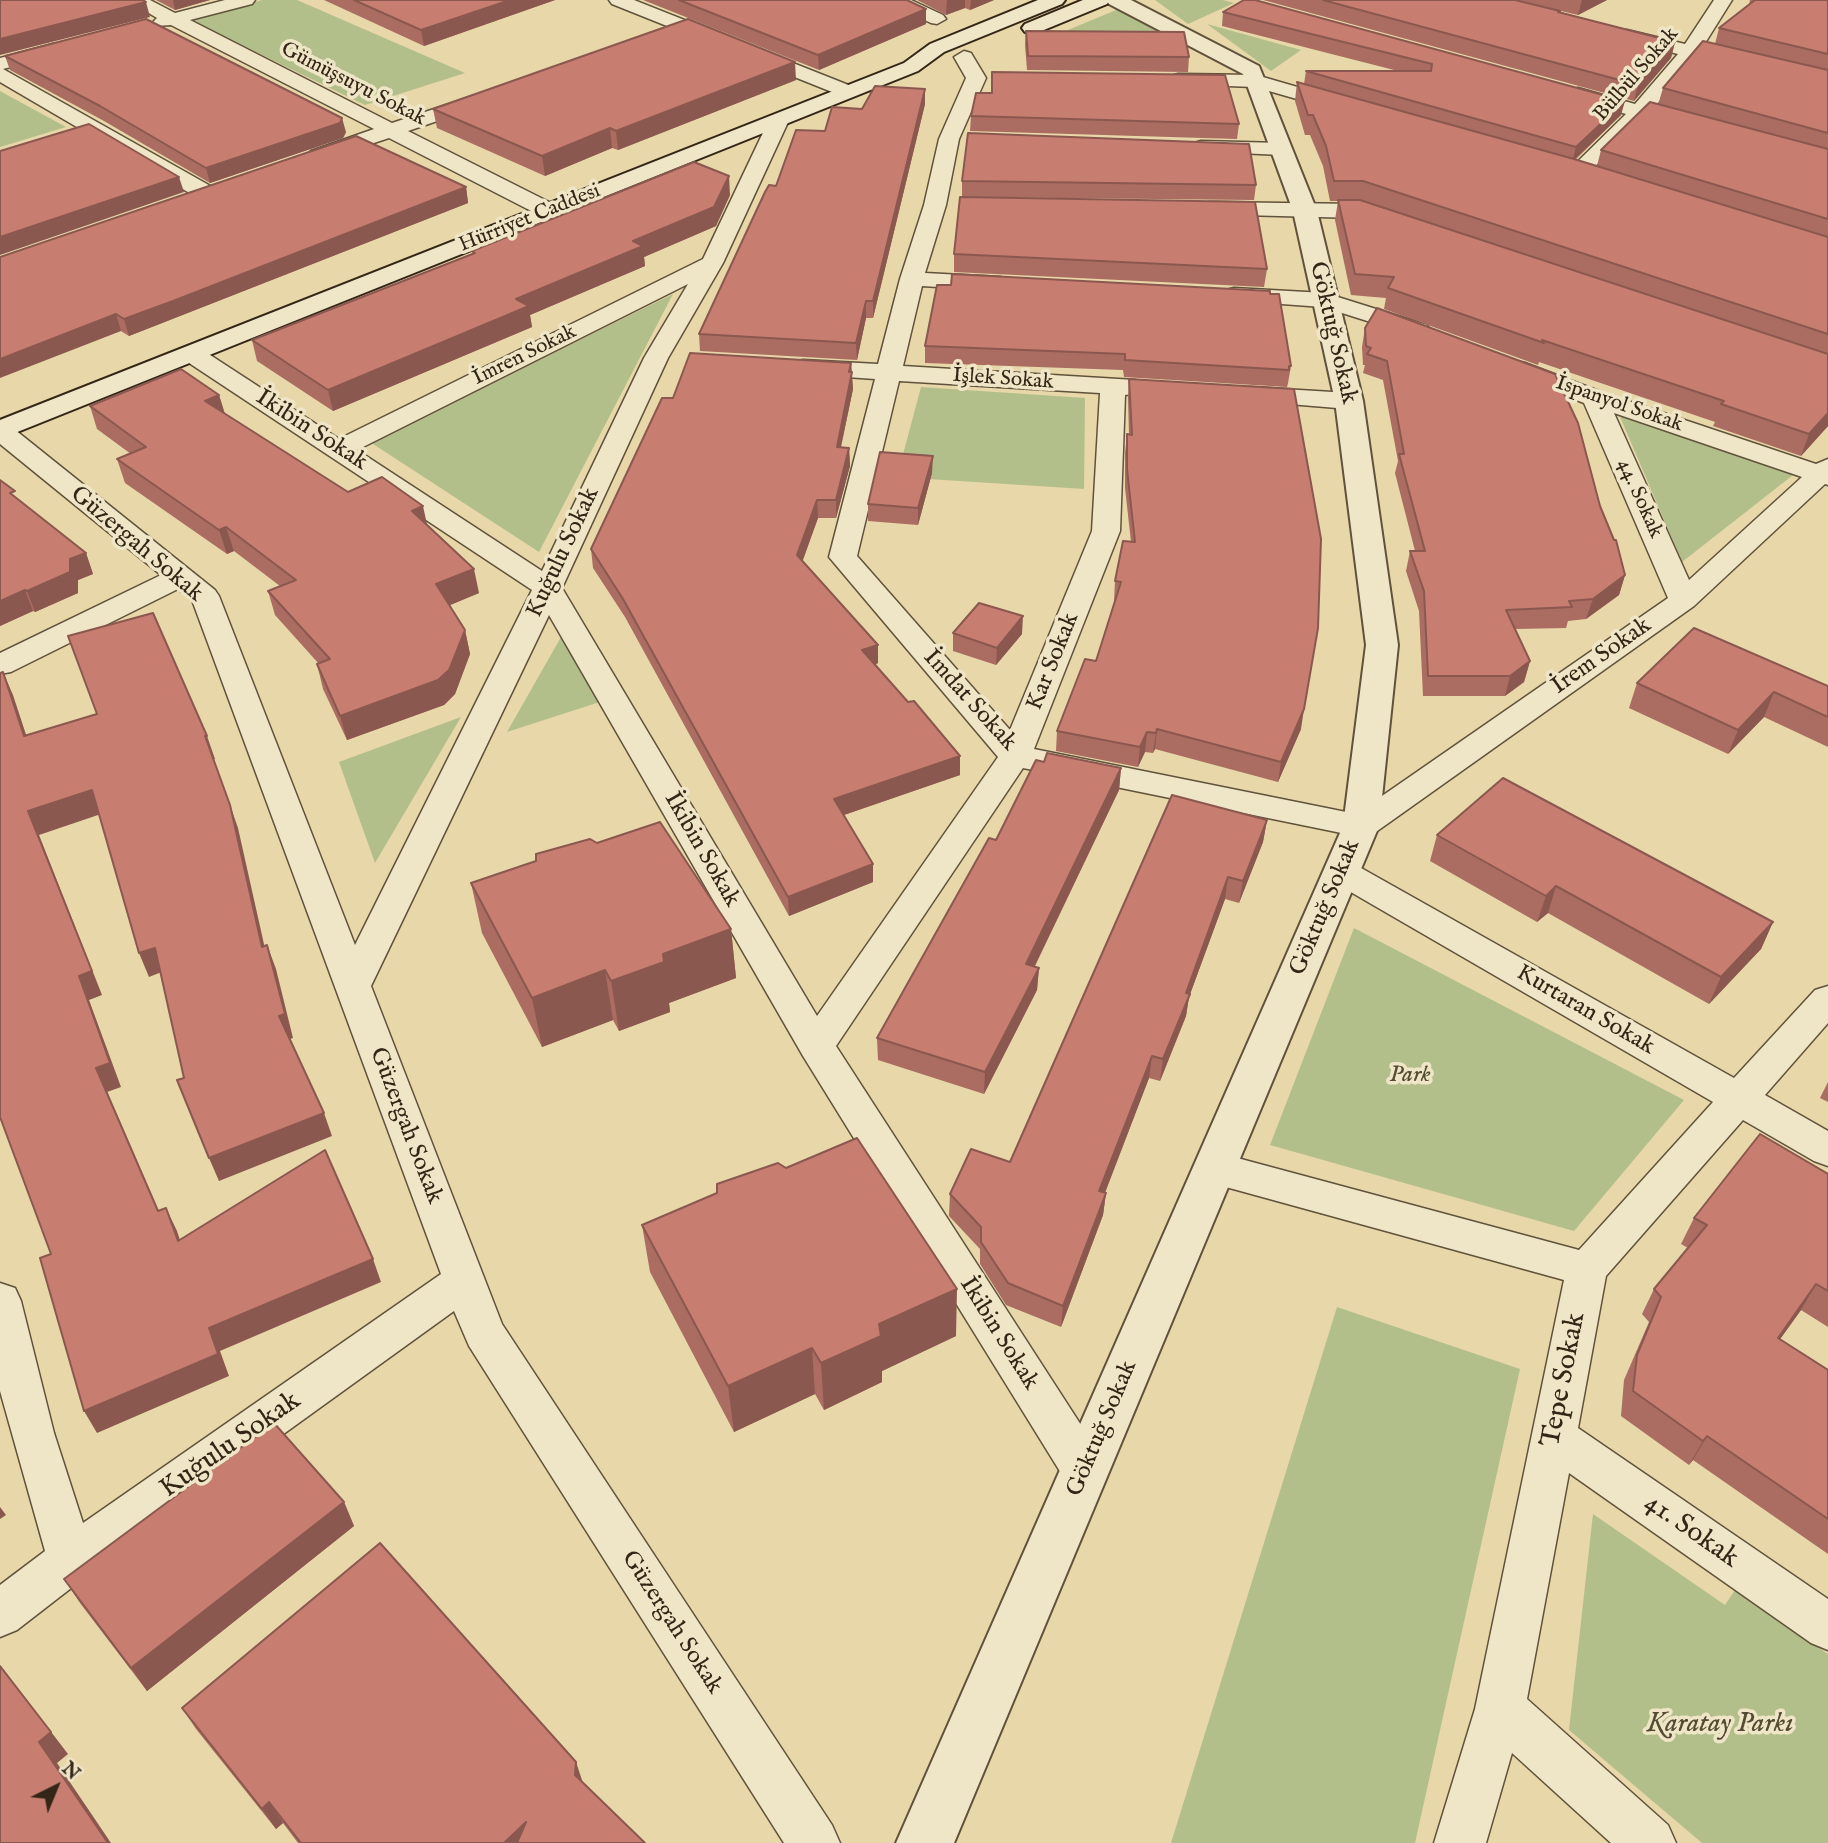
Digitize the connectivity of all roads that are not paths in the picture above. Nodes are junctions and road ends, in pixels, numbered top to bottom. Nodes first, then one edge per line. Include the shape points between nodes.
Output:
1 (136, 0) edge
2 (246, 0) edge
3 (618, 0) edge
4 (897, 0) edge
5 (1055, 0) edge
6 (1100, 0) edge
7 (1116, 0) edge
8 (1723, 0) edge
9 (172, 19) junction
10 (937, 19) dead end
11 (145, 26) edge
12 (689, 29) junction
13 (1612, 32) edge
14 (663, 37) edge
15 (66, 47) edge
16 (1690, 51) junction
17 (964, 57) junction
18 (0, 64) edge
19 (911, 67) junction
20 (0, 74) edge
21 (1158, 80) edge
22 (1256, 81) junction
23 (1828, 83) edge
24 (1561, 90) edge
25 (849, 92) junction
26 (496, 95) edge
27 (1640, 111) junction
28 (1363, 112) edge
29 (779, 120) junction
30 (88, 127) junction
31 (393, 130) junction
32 (1707, 130) edge
33 (63, 135) edge
34 (949, 139) junction
35 (976, 140) edge
36 (1184, 146) edge
37 (1282, 149) junction
38 (293, 164) edge
39 (1550, 166) edge
40 (1577, 173) junction
41 (1604, 182) edge
42 (231, 185) edge
43 (206, 193) junction
44 (180, 202) edge
45 (935, 205) junction
46 (962, 205) edge
47 (1182, 209) edge
48 (549, 211) junction
49 (1305, 211) junction
50 (1398, 224) edge
51 (712, 263) junction
52 (912, 279) junction
53 (1023, 285) edge
54 (1215, 294) edge
55 (1325, 300) junction
56 (1445, 341) edge
57 (192, 354) junction
58 (1495, 360) edge
59 (778, 366) edge
60 (889, 373) junction
61 (1112, 387) junction
62 (1154, 389) edge
63 (1224, 394) edge
64 (1595, 398) junction
65 (1349, 401) junction
66 (0, 430) edge
67 (339, 449) junction
68 (1825, 473) edge
69 (179, 577) junction
70 (548, 588) junction
71 (1684, 600) junction
72 (0, 665) edge
73 (1015, 756) junction
74 (1361, 826) junction
75 (1342, 872) junction
76 (352, 987) junction
77 (1828, 999) edge
78 (816, 1046) junction
79 (1739, 1099) junction
80 (1828, 1150) edge
81 (1215, 1168) junction
82 (1587, 1269) junction
83 (464, 1281) junction
84 (0, 1301) edge
85 (0, 1383) edge
86 (32, 1433) junction
87 (1554, 1437) junction
88 (1085, 1471) junction
89 (71, 1559) junction
90 (0, 1615) edge
91 (1828, 1627) edge
92 (1500, 1709) junction
93 (814, 1843) edge
94 (925, 1843) edge
95 (1460, 1843) edge
96 (1650, 1843) edge

1 - 9 street, Gümüşsuyu Sokak
2 - 9 street
3 - 12 street
4 - 10 street
5 - 19 street, Hürriyet Caddesi via 937,48
6 - 17 street
7 - 22 street, Göktuğ Sokak via 1252,69
8 - 16 street, Bülbül Sokak
9 - 11 street
9 - 31 street, Gümüşsuyu Sokak
12 - 14 street
12 - 25 street
13 - 16 street
15 - 18 street
16 - 23 street
16 - 27 street, Bülbül Sokak
17 - 19 street
17 - 34 street via 983,78
19 - 25 street, Hürriyet Caddesi
20 - 30 street
21 - 22 street
22 - 28 street
22 - 37 street, Göktuğ Sokak
24 - 27 street
25 - 29 street, Hürriyet Caddesi
26 - 31 street
27 - 32 street
27 - 40 street, Bülbül Sokak
29 - 48 street, Hürriyet Caddesi
29 - 51 street, Kuğulu Sokak
30 - 33 street
30 - 43 street
31 - 38 street
31 - 48 street, Gümüşsuyu Sokak
34 - 35 street
34 - 45 street
36 - 37 street
37 - 49 street, Göktuğ Sokak
39 - 40 street
40 - 41 street
42 - 43 street
43 - 44 street
45 - 46 street
45 - 52 street
47 - 49 street
48 - 57 street, Hürriyet Caddesi
49 - 50 street via 1359,211
49 - 55 street, Göktuğ Sokak
51 - 67 street, İmren Sokak
51 - 70 street, Kuğulu Sokak via 670,359
52 - 53 street
52 - 60 street
54 - 55 street
55 - 56 street
55 - 65 street, Göktuğ Sokak
57 - 66 street, Hürriyet Caddesi
57 - 67 street, İkibin Sokak
58 - 64 street, İspanyol Sokak
59 - 60 street, İşlek Sokak
60 - 61 street, İşlek Sokak
60 - 73 street, İmdat Sokak via 843,557
61 - 62 street, İşlek Sokak
61 - 73 street, Kar Sokak via 1106,531
63 - 65 street
64 - 68 street, İspanyol Sokak
64 - 71 street, 44. Sokak
65 - 74 street, Göktuğ Sokak via 1382,645
66 - 69 street, Güzergah Sokak
67 - 70 street, İkibin Sokak
68 - 71 street, İrem Sokak
69 - 72 street
69 - 76 street, Güzergah Sokak via 205,596
70 - 76 street, Kuğulu Sokak
70 - 78 street, İkibin Sokak
71 - 74 street, İrem Sokak
73 - 74 street, İmdat Sokak
73 - 78 street, Kar Sokak
74 - 75 street, Göktuğ Sokak
75 - 79 street, Kurtaran Sokak
75 - 81 street, Göktuğ Sokak
76 - 83 street, Güzergah Sokak
77 - 79 street
78 - 88 street, İkibin Sokak
79 - 80 street, Kurtaran Sokak
79 - 82 street
81 - 82 street
81 - 88 street, Göktuğ Sokak
82 - 87 street, Tepe Sokak
83 - 89 street, Kuğulu Sokak
83 - 93 street, Güzergah Sokak via 484,1332
84 - 86 street
85 - 86 street
86 - 89 street
87 - 91 street, 41. Sokak
87 - 92 street, Tepe Sokak
88 - 94 street, Göktuğ Sokak
89 - 90 street, Kuğulu Sokak
92 - 95 street, Tepe Sokak
92 - 96 street

